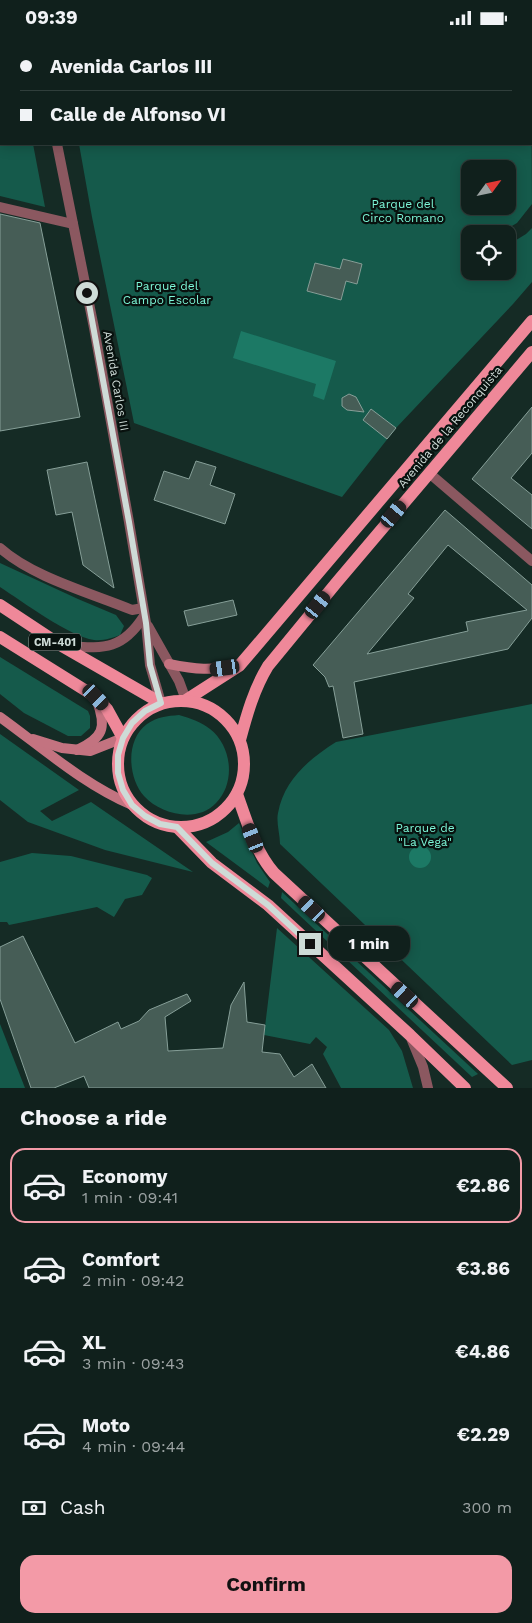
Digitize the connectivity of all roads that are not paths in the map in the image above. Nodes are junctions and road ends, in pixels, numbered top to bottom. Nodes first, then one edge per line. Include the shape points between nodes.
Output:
1 (57, 145) edge
2 (0, 207) edge
3 (73, 224) junction
4 (532, 321) edge
5 (532, 352) edge
6 (429, 473) junction
7 (0, 548) edge
8 (532, 561) edge
9 (0, 605) edge
10 (144, 615) junction
11 (0, 637) edge
12 (62, 646) junction
13 (169, 664) junction
14 (239, 666) junction
15 (96, 697) junction
16 (186, 700) junction
17 (161, 703) junction
18 (0, 717) edge
19 (28, 737) junction
20 (123, 738) junction
21 (240, 740) junction
22 (77, 750) junction
23 (237, 794) junction
24 (132, 805) junction
25 (177, 827) junction
26 (410, 1035) junction
27 (428, 1088) edge
28 (465, 1088) edge
29 (507, 1088) edge

1 - 3 street, Avenida Carlos III
2 - 3 street
3 - 10 street, Avenida Carlos III
4 - 14 main road, Avenida de la Reconquista
5 - 6 main road, Avenida de la Reconquista
6 - 8 street
6 - 21 main road, Avenida de la Reconquista via 268,666 251,700
7 - 10 street via 33,571
9 - 12 main road, CM-401
10 - 12 street via 136,629 115,645 103,648
10 - 13 street, Avenida Carlos III
10 - 17 street, Avenida Carlos III via 150,665
11 - 15 main road, CM-401
12 - 17 main road, CM-401
13 - 14 street via 204,670
13 - 16 street, Avenida Carlos III
14 - 16 main road, Avenida de la Reconquista
15 - 20 main road, CM-401 via 107,709
15 - 22 street via 103,716 100,733
16 - 17 main road
16 - 21 main road via 203,704 219,713
17 - 20 main road via 145,711
18 - 19 street
19 - 22 street
19 - 24 street via 111,796
20 - 22 street via 90,751
20 - 24 main road via 118,755 118,773
21 - 23 main road via 244,758 243,777
23 - 25 main road via 226,809 212,819 195,826
23 - 29 main road via 259,852 274,873
24 - 25 main road via 160,824
25 - 26 main road via 212,863 268,905
26 - 27 street
26 - 28 main road

